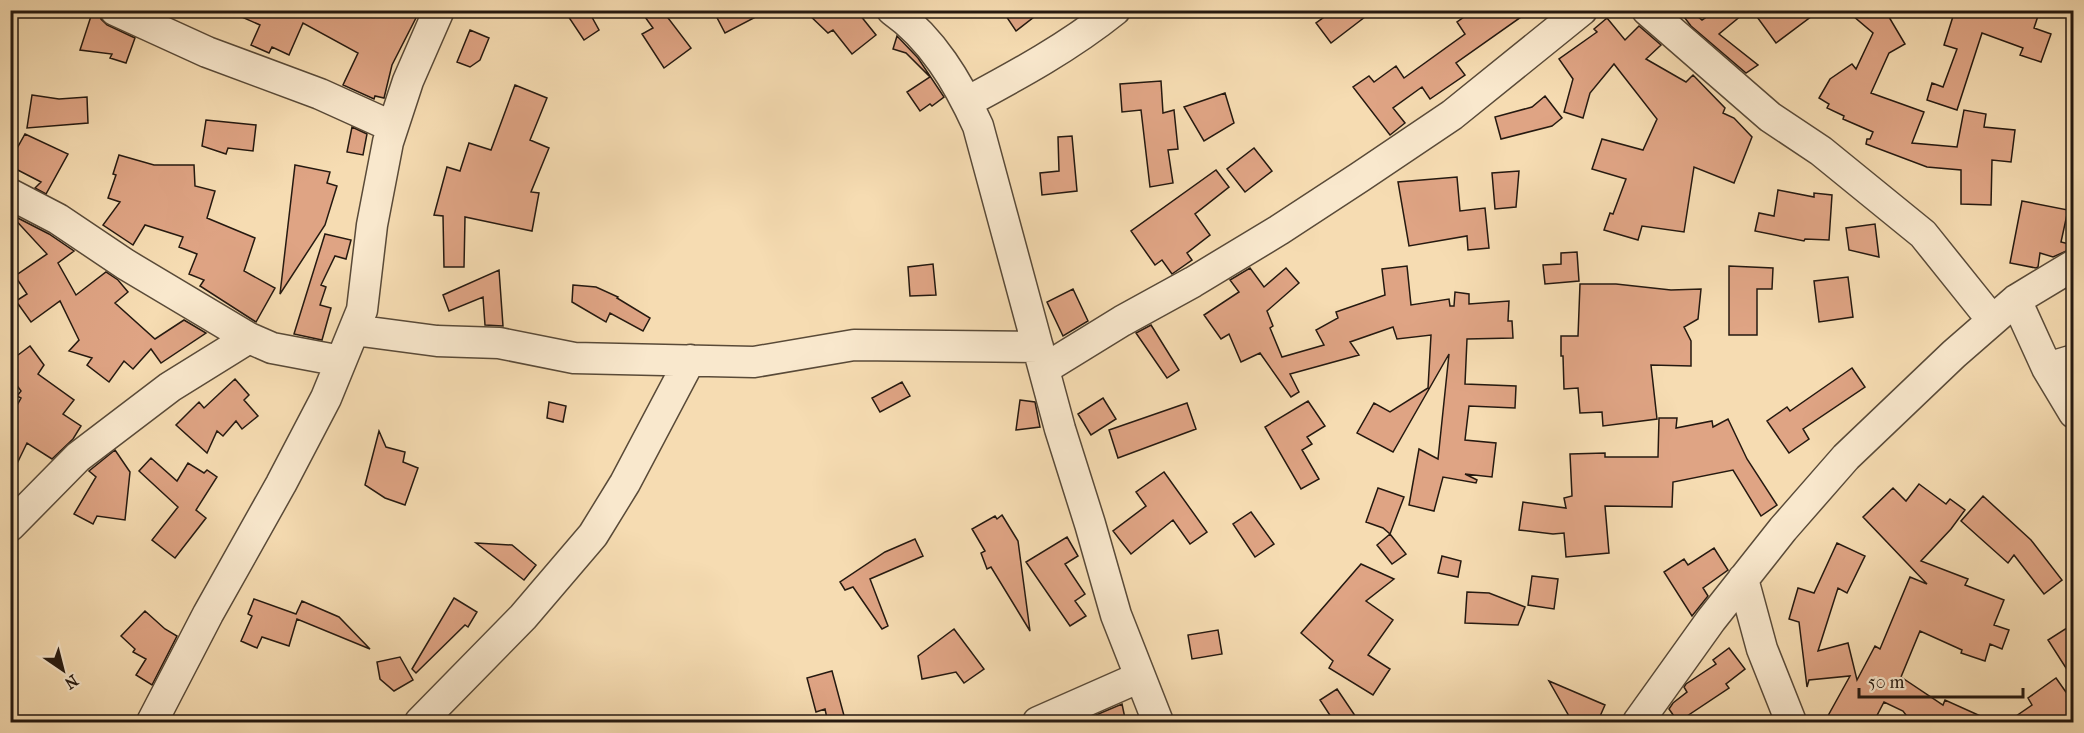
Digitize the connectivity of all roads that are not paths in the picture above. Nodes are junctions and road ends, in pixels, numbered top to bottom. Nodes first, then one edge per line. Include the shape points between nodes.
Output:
1 (115, 10) edge
2 (439, 10) edge
3 (892, 10) edge
4 (1115, 10) edge
5 (1582, 10) edge
6 (1647, 10) edge
7 (967, 102) junction
8 (393, 127) junction
9 (10, 194) edge
10 (2073, 265) edge
11 (2016, 300) junction
12 (1992, 320) junction
13 (354, 330) junction
14 (249, 338) junction
15 (1041, 358) junction
16 (690, 360) junction
17 (341, 361) junction
18 (2060, 364) edge
19 (2073, 413) edge
20 (10, 526) edge
21 (1743, 579) junction
22 (1140, 677) junction
23 (152, 723) edge
24 (420, 723) edge
25 (1038, 723) edge
26 (1158, 723) edge
27 (1638, 723) edge
28 (1791, 723) edge

1 - 8 street via 207,52 320,94
2 - 8 street
3 - 7 street via 925,39
4 - 7 street via 1081,37
5 - 15 street via 1452,115 1269,236 1122,321
6 - 12 street via 1770,117 1821,151 1923,234
7 - 15 street via 996,186
8 - 13 street via 372,225 362,310
9 - 14 street via 58,219
10 - 11 street
11 - 12 street
11 - 18 street
12 - 21 street via 1846,457
13 - 16 street via 437,341 499,343 574,358
13 - 17 street
14 - 17 street via 272,348
14 - 20 street via 170,387 78,457
15 - 16 street via 855,345 754,362
15 - 22 street via 1116,615
16 - 24 street via 593,535 523,617
17 - 23 street via 326,398
18 - 19 street
21 - 27 street
21 - 28 street via 1762,649
22 - 25 street
22 - 26 street

